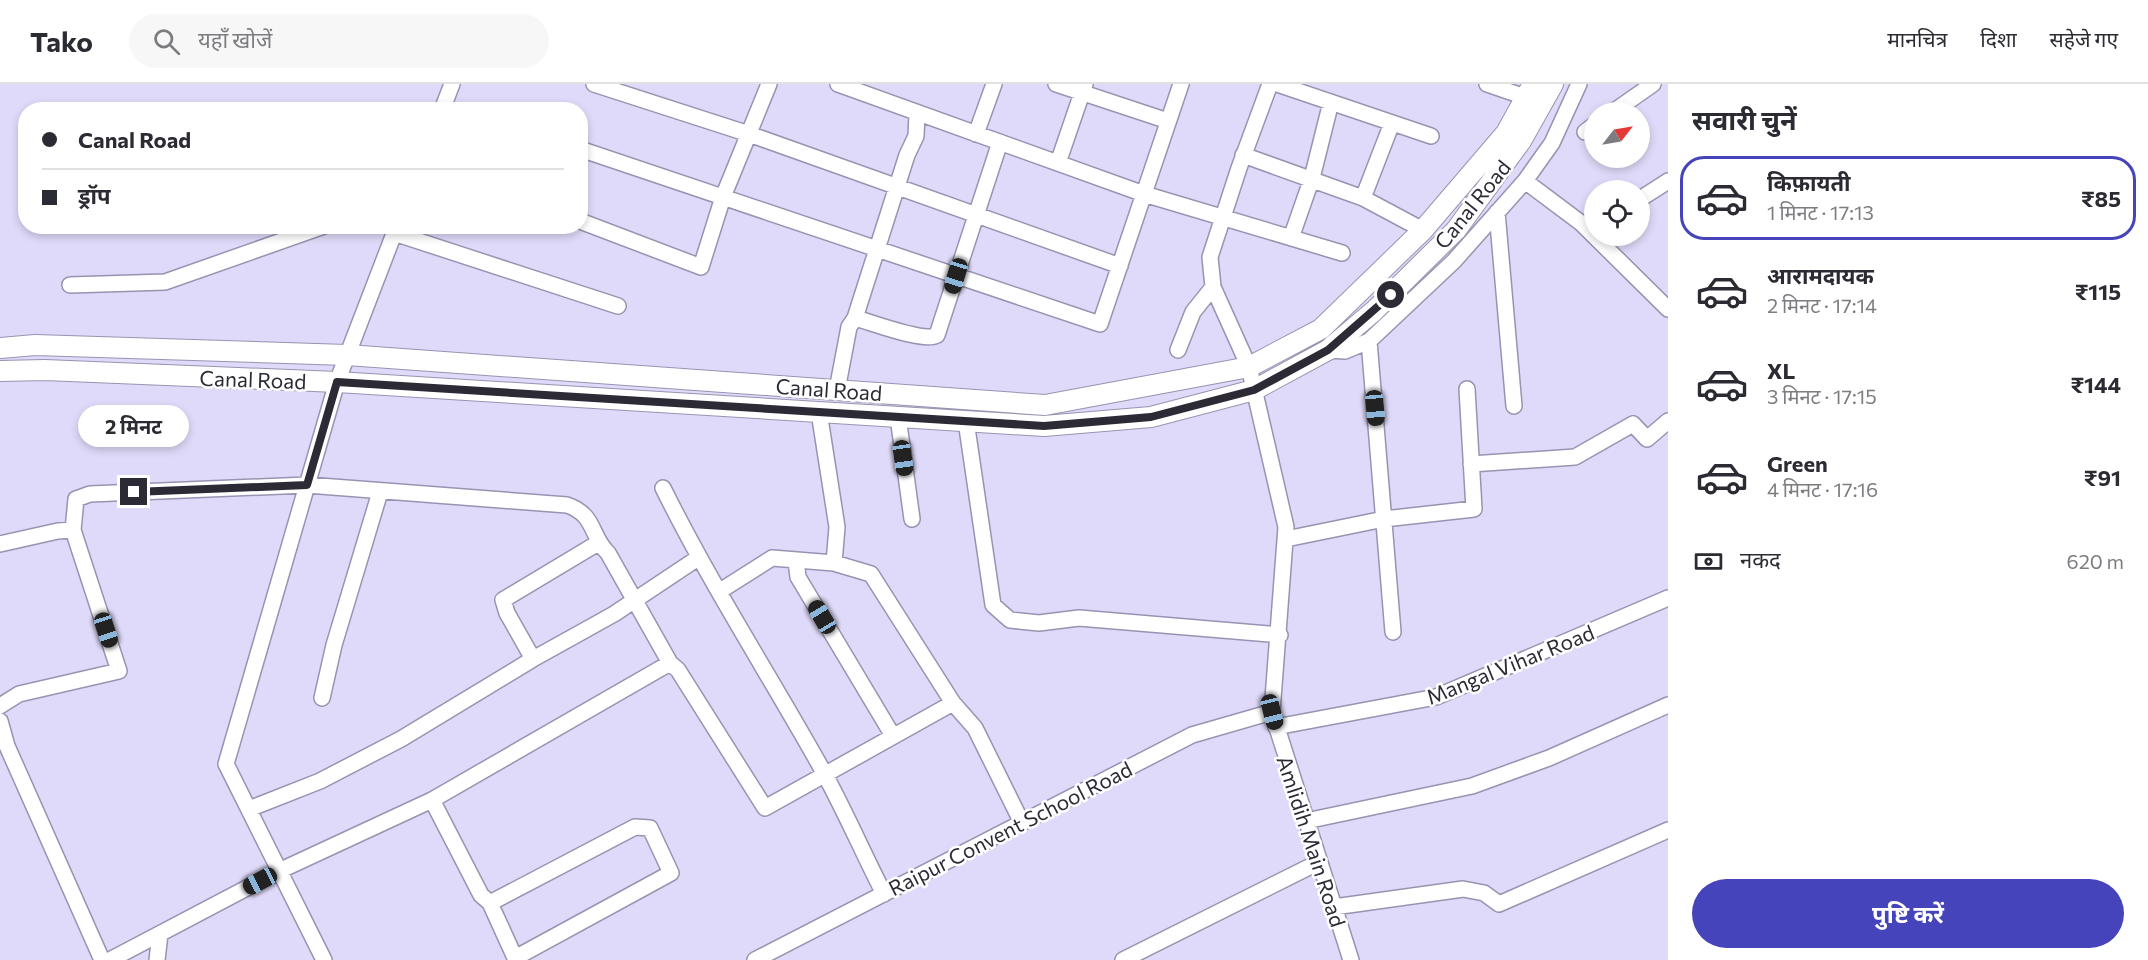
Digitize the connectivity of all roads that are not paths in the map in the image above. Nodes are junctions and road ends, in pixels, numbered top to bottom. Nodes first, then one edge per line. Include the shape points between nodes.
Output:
1 (452, 84) edge
2 (594, 84) edge
3 (769, 84) edge
4 (838, 84) edge
5 (994, 84) edge
6 (1056, 84) edge
7 (1181, 84) edge
8 (1270, 84) edge
9 (1277, 84) edge
10 (1487, 84) edge
11 (1553, 84) edge
12 (1579, 84) edge
13 (1653, 84) edge
14 (1084, 88) edge
15 (871, 90) edge
16 (1529, 91) edge
17 (445, 102) edge
18 (1331, 102) junction
19 (1627, 102) edge
20 (917, 112) junction
21 (1168, 121) junction
22 (1392, 123) junction
23 (749, 134) junction
24 (976, 134) junction
25 (1431, 136) dead end
26 (1000, 142) junction
27 (588, 152) edge
28 (1243, 155) junction
29 (1058, 164) junction
30 (1312, 178) junction
31 (1525, 181) junction
32 (1668, 181) edge
33 (898, 189) junction
34 (1650, 193) edge
35 (1144, 194) junction
36 (723, 197) junction
37 (1363, 198) junction
38 (1497, 212) junction
39 (977, 215) junction
40 (1224, 218) junction
41 (588, 224) edge
42 (1423, 230) junction
43 (301, 234) edge
44 (394, 234) edge
45 (408, 234) edge
46 (1291, 238) junction
47 (878, 249) junction
48 (1342, 253) dead end
49 (1120, 266) junction
50 (956, 276) junction
51 (70, 285) dead end
52 (1213, 287) junction
53 (618, 306) dead end
54 (1668, 309) edge
55 (855, 318) junction
56 (1369, 341) junction
57 (0, 348) edge
58 (1178, 350) dead end
59 (1328, 350) junction
60 (348, 355) junction
61 (1249, 367) junction
62 (0, 371) edge
63 (337, 382) junction
64 (1467, 389) dead end
65 (837, 390) junction
66 (1254, 390) junction
67 (1514, 406) dead end
68 (819, 412) junction
69 (898, 417) junction
70 (966, 421) junction
71 (1668, 421) edge
72 (1472, 464) junction
73 (307, 485) junction
74 (663, 488) dead end
75 (380, 492) junction
76 (912, 519) dead end
77 (1384, 519) junction
78 (73, 530) junction
79 (1286, 539) junction
80 (598, 543) junction
81 (0, 544) edge
82 (698, 558) junction
83 (796, 561) junction
84 (834, 563) junction
85 (720, 591) junction
86 (636, 598) junction
87 (1668, 598) edge
88 (1394, 632) dead end
89 (1280, 635) junction
90 (533, 659) junction
91 (670, 663) junction
92 (322, 698) dead end
93 (953, 703) junction
94 (1668, 705) edge
95 (0, 706) edge
96 (1274, 720) junction
97 (0, 721) edge
98 (893, 736) junction
99 (824, 774) junction
100 (432, 800) junction
101 (249, 809) junction
102 (1306, 821) junction
103 (1022, 823) junction
104 (1668, 830) edge
105 (1319, 862) junction
106 (279, 871) junction
107 (884, 894) junction
108 (490, 903) junction
109 (1334, 907) junction
110 (160, 934) junction
111 (516, 959) edge
112 (102, 960) edge
113 (110, 960) edge
114 (157, 960) edge
115 (324, 960) edge
116 (755, 960) edge
117 (1124, 960) edge
118 (1351, 960) edge

1 - 17 street
2 - 23 street
3 - 23 street
4 - 15 street
5 - 24 street
6 - 14 street
7 - 21 street
8 - 28 street, Amlidih Main Road
9 - 18 street
10 - 16 street
11 - 59 main road, Canal Road via 1521,141 1456,230 1374,311
12 - 31 street via 1551,142
13 - 19 street
14 - 21 street
14 - 29 street
15 - 20 street
16 - 42 main road, Canal Road via 1506,133
18 - 22 street
18 - 30 street
20 - 24 street
20 - 33 street via 916,136
21 - 35 street
22 - 25 street
22 - 37 street
23 - 33 street
23 - 36 street
24 - 26 street
26 - 29 street
26 - 39 street
27 - 36 street
28 - 30 street
28 - 40 street, Amlidih Main Road
29 - 35 street
30 - 37 street
30 - 46 street
31 - 38 street
31 - 54 street via 1581,223
32 - 34 street
33 - 39 street
33 - 47 street
35 - 40 street
35 - 49 street
36 - 41 street via 701,267
36 - 47 street
37 - 42 street
38 - 56 street via 1430,286
38 - 67 street
39 - 49 street
39 - 50 street
40 - 46 street
40 - 52 street, Amlidih Main Road via 1210,257
42 - 61 main road, Canal Road via 1321,329
43 - 51 street via 165,282
44 - 60 street
45 - 53 street
46 - 48 street
47 - 50 street
47 - 55 street
49 - 50 street via 1100,324
50 - 55 street via 941,326 932,338
52 - 58 street via 1193,312
52 - 61 street, Amlidih Main Road
55 - 65 street via 849,327
56 - 59 street via 1345,351
56 - 77 street
57 - 60 main road, Canal Road via 35,345
59 - 66 main road, Canal Road
60 - 63 street
60 - 65 main road, Canal Road
61 - 65 main road, Canal Road via 1045,405
61 - 66 street, Amlidih Main Road
62 - 63 main road, Canal Road
63 - 68 main road, Canal Road
63 - 73 street
64 - 72 street
66 - 70 main road, Canal Road via 1151,417 1044,426
66 - 79 street, Amlidih Main Road via 1287,527
68 - 69 main road, Canal Road
68 - 84 street via 837,527
69 - 70 main road, Canal Road
69 - 76 street
70 - 89 street via 993,604 1010,620 1039,623 1079,618
71 - 72 street via 1647,439 1633,424 1575,457
72 - 77 street via 1474,509
73 - 75 street
73 - 78 street via 90,494 76,499
73 - 101 street via 226,764
74 - 82 street
75 - 80 street via 567,505 585,516 596,531
75 - 92 street
77 - 79 street
77 - 88 street
78 - 81 street
78 - 95 street via 119,670 19,694
79 - 89 street, Amlidih Main Road
80 - 86 street
80 - 90 street via 503,600
82 - 85 street
82 - 86 street
83 - 84 street
83 - 85 street via 772,558
83 - 98 street via 798,577
84 - 93 street via 871,574
85 - 99 street
86 - 90 street
86 - 91 street
87 - 96 street, Mangal Vihar Road via 1436,698
89 - 96 street, Amlidih Main Road
90 - 101 street via 401,739 320,781
91 - 99 street via 765,808
91 - 100 street
93 - 98 street
93 - 103 street via 975,728
94 - 102 street via 1549,758 1472,786
96 - 102 street, Amlidih Main Road
96 - 103 street, Raipur Convent School Road via 1192,735
97 - 112 street via 7,746
98 - 99 street
99 - 107 street
100 - 106 street
100 - 108 street via 481,895
101 - 106 street
102 - 105 street, Amlidih Main Road
103 - 107 street, Raipur Convent School Road
104 - 109 street via 1499,904 1484,894 1463,889
105 - 109 street, Amlidih Main Road
105 - 117 street
106 - 110 street
106 - 115 street
107 - 116 street, Raipur Convent School Road
108 - 111 street
108 - 111 street via 635,827 650,828 671,873
109 - 118 street, Amlidih Main Road
110 - 113 street
110 - 114 street

